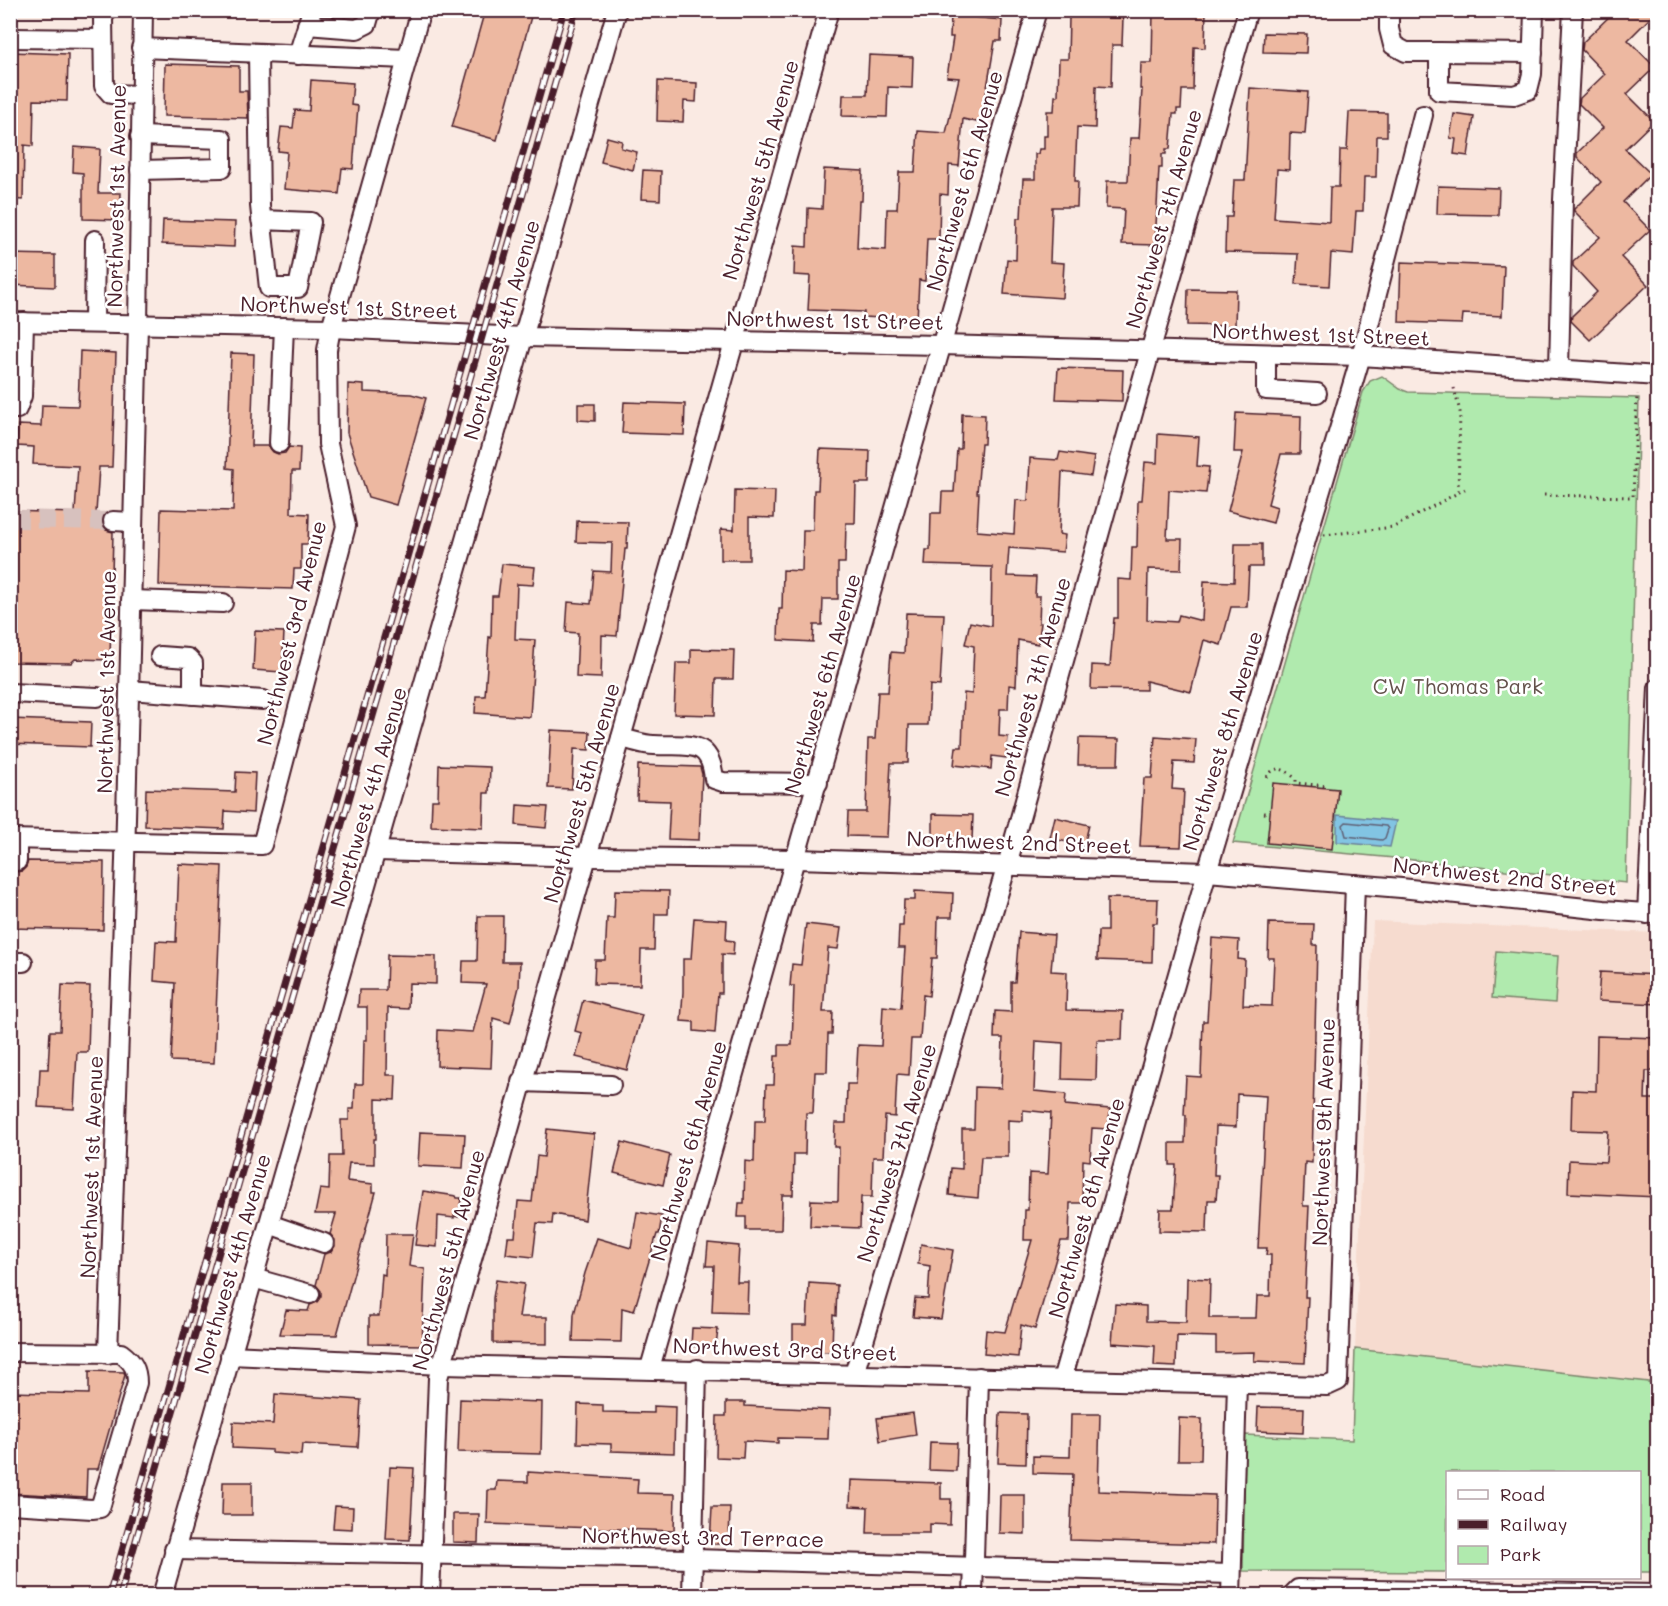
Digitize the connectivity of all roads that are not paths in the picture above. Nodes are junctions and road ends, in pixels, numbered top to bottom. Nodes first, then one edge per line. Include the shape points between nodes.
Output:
1 (107, 10) edge
2 (142, 10) edge
3 (371, 10) edge
4 (421, 10) edge
5 (616, 10) edge
6 (829, 10) edge
7 (1037, 10) edge
8 (1248, 10) edge
9 (1389, 10) edge
10 (1534, 10) edge
11 (1573, 10) edge
12 (309, 18) edge
13 (10, 38) edge
14 (103, 39) junction
15 (141, 48) junction
16 (1440, 52) junction
17 (1533, 52) junction
18 (258, 53) junction
19 (298, 55) junction
20 (407, 59) junction
21 (140, 95) junction
22 (1423, 115) dead end
23 (140, 136) junction
24 (140, 170) junction
25 (261, 220) dead end
26 (95, 240) dead end
27 (17, 322) edge
28 (94, 323) junction
29 (138, 323) junction
30 (284, 327) junction
31 (331, 328) junction
32 (524, 337) junction
33 (735, 341) junction
34 (941, 345) junction
35 (1150, 351) junction
36 (1266, 354) junction
37 (1361, 356) junction
38 (1559, 369) junction
39 (16, 370) edge
40 (1658, 376) edge
41 (1317, 393) dead end
42 (10, 409) edge
43 (279, 443) dead end
44 (113, 521) tunnel mouth
45 (133, 522) junction
46 (131, 600) junction
47 (223, 603) dead end
48 (160, 656) dead end
49 (1658, 688) edge
50 (129, 690) junction
51 (10, 693) edge
52 (193, 695) junction
53 (97, 697) dead end
54 (263, 700) dead end
55 (621, 738) junction
56 (818, 783) junction
57 (14, 839) edge
58 (125, 841) junction
59 (377, 851) junction
60 (587, 857) junction
61 (797, 858) junction
62 (17, 861) dead end
63 (1007, 866) junction
64 (1207, 872) junction
65 (1355, 884) junction
66 (1652, 914) edge
67 (521, 1082) junction
68 (611, 1085) dead end
69 (269, 1224) junction
70 (324, 1243) dead end
71 (253, 1278) junction
72 (310, 1294) dead end
73 (10, 1352) edge
74 (108, 1353) junction
75 (230, 1356) junction
76 (442, 1365) junction
77 (650, 1368) junction
78 (697, 1370) junction
79 (854, 1374) junction
80 (979, 1377) junction
81 (1062, 1380) junction
82 (1338, 1381) joint
83 (1237, 1383) junction
84 (10, 1504) edge
85 (174, 1550) junction
86 (432, 1556) junction
87 (694, 1559) junction
88 (974, 1567) junction
89 (1231, 1574) junction
90 (1345, 1592) edge
91 (1396, 1593) edge
92 (1455, 1593) edge
93 (1658, 1594) edge
94 (162, 1596) edge
95 (430, 1596) edge
96 (692, 1596) edge
97 (973, 1596) edge
98 (1231, 1596) edge
99 (1291, 1596) edge

1 - 14 street
2 - 15 street, Northwest 1st Avenue
3 - 12 street via 367,24 357,28
4 - 20 street, Northwest 3rd Avenue
5 - 32 street, Northwest 4th Avenue
6 - 33 street, Northwest 5th Avenue
7 - 34 street, Northwest 6th Avenue
8 - 35 street, Northwest 7th Avenue
9 - 16 street via 1394,45 1406,52
10 - 17 street
11 - 38 street
12 - 19 street
13 - 14 street
14 - 21 street via 104,86 111,94
15 - 18 street
15 - 21 street, Northwest 1st Avenue
16 - 17 street
16 - 17 street via 1439,91 1514,95 1528,90
18 - 19 street
18 - 25 street
19 - 20 street
20 - 31 street, Northwest 3rd Avenue
21 - 23 street, Northwest 1st Avenue
22 - 37 street, Northwest 8th Avenue
23 - 24 street, Northwest 1st Avenue
23 - 24 street via 222,139 222,168
24 - 29 street, Northwest 1st Avenue
26 - 28 street
27 - 28 street, Northwest 1st Street
27 - 39 street
28 - 29 street, Northwest 1st Street
29 - 30 street, Northwest 1st Street
29 - 45 street, Northwest 1st Avenue
30 - 31 street, Northwest 1st Street
30 - 43 street
31 - 32 street, Northwest 1st Street
31 - 58 street, Northwest 3rd Avenue via 327,350 328,444 346,526 262,845
32 - 33 street, Northwest 1st Street
32 - 59 street, Northwest 4th Avenue
33 - 34 street, Northwest 1st Street
33 - 55 street, Northwest 5th Avenue
34 - 35 street, Northwest 1st Street
34 - 56 street, Northwest 6th Avenue
35 - 36 street, Northwest 1st Street
35 - 63 street, Northwest 7th Avenue
36 - 37 street, Northwest 1st Street
36 - 41 street via 1257,390
37 - 38 street, Northwest 1st Street
37 - 64 street, Northwest 8th Avenue
38 - 40 street, Northwest 1st Street
39 - 42 street via 22,396 17,409
44 - 45 street
45 - 46 street, Northwest 1st Avenue
46 - 47 street
46 - 50 street, Northwest 1st Avenue
48 - 52 street via 188,658 193,663
49 - 66 street
50 - 52 street
50 - 58 street, Northwest 1st Avenue
51 - 53 street
52 - 54 street
55 - 56 street via 651,745 696,746 704,750 712,764 714,779 723,782
55 - 60 street, Northwest 5th Avenue
56 - 61 street, Northwest 6th Avenue
57 - 58 street
57 - 62 street
58 - 74 street, Northwest 1st Avenue
59 - 60 street, Northwest 2nd Street
59 - 69 street, Northwest 4th Avenue
60 - 61 street, Northwest 2nd Street
60 - 67 street, Northwest 5th Avenue
61 - 63 street, Northwest 2nd Street
61 - 77 street, Northwest 6th Avenue
63 - 64 street, Northwest 2nd Street
63 - 79 street, Northwest 7th Avenue
64 - 65 street, Northwest 2nd Street
64 - 81 street, Northwest 8th Avenue
65 - 66 street, Northwest 2nd Street
65 - 82 street, Northwest 9th Avenue
67 - 68 street
67 - 76 street, Northwest 5th Avenue
69 - 70 street
69 - 71 street, Northwest 4th Avenue
71 - 72 street
71 - 75 street, Northwest 4th Avenue
73 - 74 street
74 - 84 street via 121,1353 131,1361 137,1371 137,1383 100,1508
75 - 76 street, Northwest 3rd Street
75 - 85 street, Northwest 4th Avenue
76 - 77 street, Northwest 3rd Street
76 - 86 street, Northwest 5th Avenue via 437,1391
77 - 78 street, Northwest 3rd Street
78 - 79 street, Northwest 3rd Street
78 - 87 street
79 - 80 street, Northwest 3rd Street
80 - 81 street, Northwest 3rd Street
80 - 88 street
81 - 83 street, Northwest 3rd Street
82 - 83 street, Northwest 3rd Street via 1327,1386
83 - 89 street
85 - 86 street, Northwest 3rd Terrace
85 - 94 street, Northwest 4th Avenue
86 - 87 street, Northwest 3rd Terrace
86 - 95 street, Northwest 5th Avenue
87 - 88 street, Northwest 3rd Terrace
87 - 96 street
88 - 89 street, Northwest 3rd Terrace
88 - 97 street
89 - 98 street
90 - 91 street
90 - 99 street via 1298,1589
91 - 92 street
92 - 93 street

